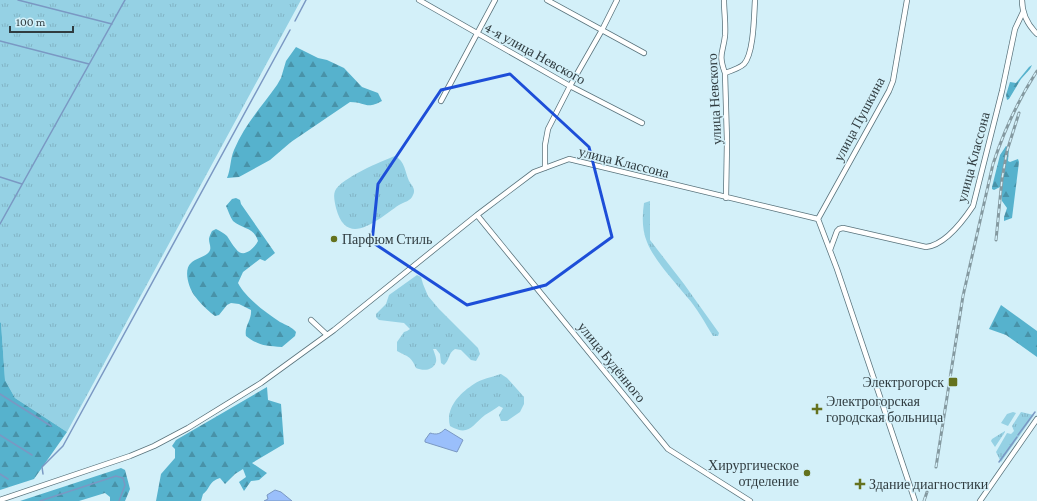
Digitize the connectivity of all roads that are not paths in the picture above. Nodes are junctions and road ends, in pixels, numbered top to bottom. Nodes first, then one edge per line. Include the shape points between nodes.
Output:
1 (419, 0) edge
2 (494, 0) edge
3 (547, 0) edge
4 (617, 0) edge
5 (724, 0) edge
6 (755, 0) edge
7 (907, 0) edge
8 (1022, 0) edge
9 (1023, 12) junction
10 (602, 30) junction
11 (477, 33) junction
12 (1037, 34) edge
13 (644, 53) dead end
14 (725, 73) junction
15 (570, 86) junction
16 (441, 101) dead end
17 (642, 123) dead end
18 (545, 168) junction
19 (726, 198) junction
20 (477, 215) junction
21 (818, 219) junction
22 (830, 250) junction
23 (311, 320) dead end
24 (327, 335) junction
25 (1037, 419) edge
26 (1035, 427) edge
27 (0, 500) edge
28 (750, 501) edge
29 (915, 501) edge
30 (980, 501) edge

1 - 11 street, 4-я улица Невского
2 - 11 street
3 - 10 street
4 - 10 street
5 - 14 street, улица Невского via 724,36 720,54
6 - 14 street via 748,59 743,65
7 - 21 street, улица Пушкина via 889,91
8 - 9 street
9 - 12 street via 1026,22
9 - 22 street, улица Классона via 1015,29 1002,91 973,206 969,212 945,239 934,246 926,247 843,228 837,231
10 - 13 street
10 - 15 street
11 - 15 street, 4-я улица Невского
11 - 16 street
14 - 19 street, улица Невского
15 - 17 street, 4-я улица Невского
15 - 18 street via 548,129 544,145
18 - 19 street, улица Классона via 569,159
18 - 20 street, улица Классона via 534,172
19 - 21 street, улица Классона
20 - 24 street, улица Классона
20 - 28 street, улица Будённого via 668,449
21 - 22 street
22 - 29 street
23 - 24 street
24 - 27 street, улица Классона via 261,383 154,446
25 - 26 street
26 - 30 street

